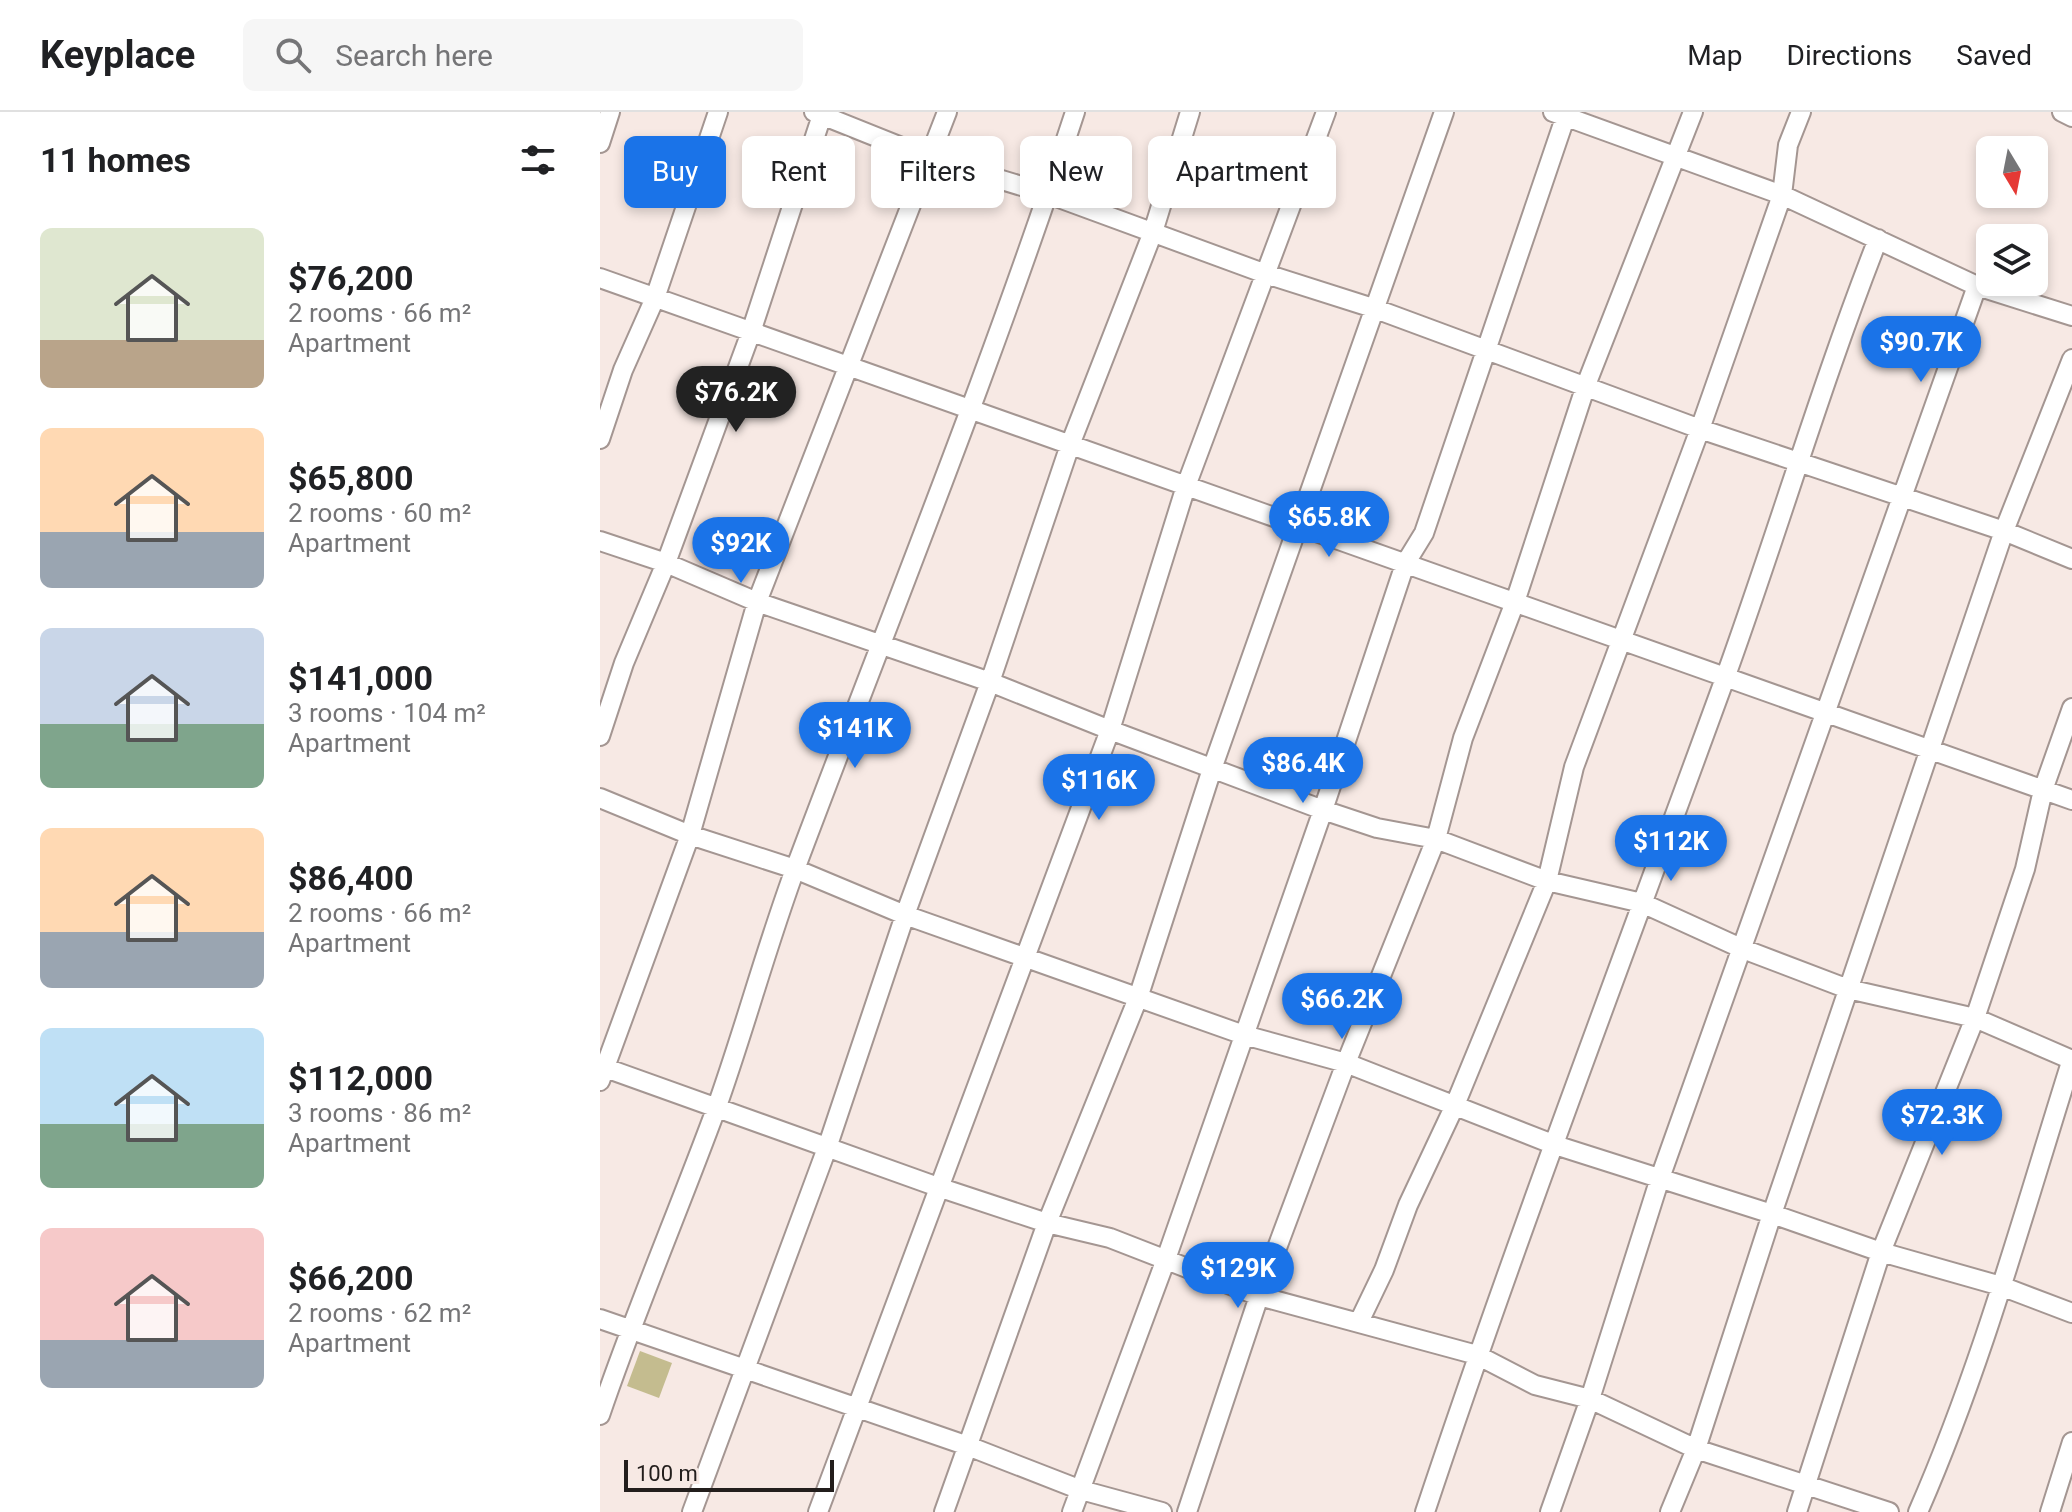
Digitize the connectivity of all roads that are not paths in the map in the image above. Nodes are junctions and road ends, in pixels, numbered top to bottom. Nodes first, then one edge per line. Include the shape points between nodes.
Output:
1 (610, 112) edge
2 (718, 112) edge
3 (947, 112) edge
4 (1075, 112) edge
5 (1190, 112) edge
6 (1326, 112) edge
7 (1444, 112) edge
8 (1693, 112) edge
9 (1801, 112) edge
10 (2062, 112) edge
11 (819, 113) edge
12 (1562, 113) edge
13 (2072, 117) edge
14 (875, 136) edge
15 (938, 136) edge
16 (1067, 136) edge
17 (600, 143) edge
18 (1675, 156) junction
19 (1782, 195) junction
20 (909, 208) edge
21 (1043, 208) edge
22 (1087, 208) edge
23 (1153, 232) junction
24 (1878, 239) junction
25 (1266, 274) junction
26 (600, 278) edge
27 (1976, 286) edge
28 (1976, 289) edge
29 (2009, 296) edge
30 (655, 298) junction
31 (1373, 308) junction
32 (2072, 316) edge
33 (751, 332) junction
34 (1486, 349) junction
35 (2072, 359) edge
36 (847, 366) junction
37 (1586, 385) junction
38 (969, 409) junction
39 (1700, 429) junction
40 (600, 439) edge
41 (1070, 445) junction
42 (1800, 461) junction
43 (1186, 486) junction
44 (1904, 496) junction
45 (1299, 526) junction
46 (2004, 531) junction
47 (600, 541) edge
48 (2072, 559) edge
49 (666, 563) junction
50 (1405, 564) junction
51 (757, 602) junction
52 (1515, 602) junction
53 (1621, 640) junction
54 (881, 643) junction
55 (1725, 677) junction
56 (990, 682) junction
57 (2072, 708) edge
58 (1825, 712) junction
59 (1110, 730) junction
60 (600, 736) edge
61 (1929, 749) junction
62 (1212, 769) junction
63 (2043, 790) junction
64 (600, 798) edge
65 (2072, 800) edge
66 (1323, 810) junction
67 (690, 835) junction
68 (1436, 839) junction
69 (795, 869) junction
70 (1547, 881) junction
71 (1642, 903) junction
72 (905, 915) junction
73 (1743, 949) junction
74 (1027, 958) junction
75 (1848, 989) junction
76 (1138, 998) junction
77 (1975, 1018) junction
78 (1244, 1035) junction
79 (2072, 1060) edge
80 (1346, 1063) junction
81 (602, 1072) edge
82 (1455, 1105) junction
83 (716, 1109) junction
84 (1555, 1145) junction
85 (827, 1148) junction
86 (1660, 1178) junction
87 (938, 1187) junction
88 (1772, 1214) junction
89 (1047, 1223) junction
90 (1881, 1252) junction
91 (1166, 1259) junction
92 (2001, 1286) junction
93 (1259, 1296) junction
94 (2072, 1313) edge
95 (600, 1319) edge
96 (1359, 1322) junction
97 (629, 1329) junction
98 (1477, 1355) junction
99 (745, 1370) junction
100 (1590, 1399) junction
101 (855, 1408) junction
102 (600, 1415) edge
103 (2072, 1442) edge
104 (968, 1446) junction
105 (1696, 1449) junction
106 (1806, 1485) junction
107 (1081, 1490) junction
108 (692, 1512) edge
109 (818, 1512) edge
110 (944, 1512) edge
111 (1072, 1512) edge
112 (1162, 1512) edge
113 (1187, 1512) edge
114 (1425, 1512) edge
115 (1550, 1512) edge
116 (1670, 1512) edge
117 (1797, 1512) edge
118 (1889, 1512) edge
119 (1918, 1512) edge
120 (2050, 1512) edge

1 - 17 street
2 - 30 street
3 - 15 street
4 - 16 street
5 - 23 street
6 - 25 street
7 - 31 street
8 - 18 street
9 - 19 street via 1788,145
10 - 13 street
11 - 14 street
11 - 33 street
12 - 18 street
12 - 34 street
18 - 19 street
18 - 37 street
19 - 24 street
19 - 39 street
20 - 36 street
21 - 38 street
22 - 23 street
23 - 25 street
23 - 41 street
24 - 27 street
24 - 42 street
25 - 31 street
25 - 43 street
26 - 30 street
28 - 44 street
29 - 32 street
30 - 33 street
30 - 40 street
31 - 34 street
31 - 45 street
33 - 36 street
33 - 49 street
34 - 37 street
34 - 50 street via 1424,533
35 - 46 street
36 - 38 street
36 - 51 street
37 - 39 street
37 - 52 street
38 - 41 street
38 - 54 street
39 - 42 street
39 - 53 street
41 - 43 street
41 - 56 street
42 - 44 street
42 - 55 street
43 - 45 street
43 - 59 street
44 - 46 street
44 - 58 street
45 - 50 street
45 - 62 street
46 - 48 street
46 - 61 street
47 - 49 street
49 - 51 street
49 - 60 street
50 - 52 street
50 - 66 street
51 - 54 street
51 - 67 street
52 - 53 street
52 - 68 street via 1463,738
53 - 55 street
53 - 70 street via 1574,767
54 - 56 street
54 - 69 street
55 - 58 street
55 - 71 street
56 - 59 street
56 - 72 street
57 - 63 street
58 - 61 street
58 - 73 street
59 - 62 street
59 - 74 street
61 - 63 street
61 - 75 street
62 - 66 street
62 - 76 street
63 - 65 street
63 - 77 street via 2025,869
64 - 67 street
66 - 68 street via 1377,828
66 - 78 street
67 - 69 street
67 - 81 street
68 - 70 street
68 - 80 street
69 - 72 street
69 - 83 street
70 - 71 street
70 - 82 street
71 - 73 street
71 - 84 street
72 - 74 street
72 - 85 street
73 - 75 street
73 - 86 street
74 - 76 street
74 - 87 street
75 - 77 street
75 - 88 street
76 - 78 street
76 - 89 street
77 - 79 street
77 - 90 street
78 - 80 street
78 - 91 street
79 - 92 street
80 - 82 street
80 - 93 street
81 - 83 street
82 - 84 street
82 - 96 street
83 - 85 street
83 - 97 street
84 - 86 street
84 - 98 street
85 - 87 street
85 - 99 street
86 - 88 street
86 - 100 street
87 - 89 street
87 - 101 street
88 - 90 street
88 - 105 street
89 - 91 street
89 - 104 street
90 - 92 street
90 - 106 street
91 - 93 street
91 - 107 street
92 - 94 street
92 - 119 street
93 - 96 street
93 - 113 street
95 - 97 street
96 - 98 street
97 - 99 street
97 - 102 street
98 - 100 street via 1535,1385
98 - 114 street
99 - 101 street
99 - 108 street
100 - 105 street
100 - 115 street
101 - 104 street
101 - 109 street
103 - 120 street
104 - 107 street
104 - 110 street
105 - 106 street
105 - 116 street
106 - 117 street
106 - 118 street
107 - 111 street
107 - 112 street

